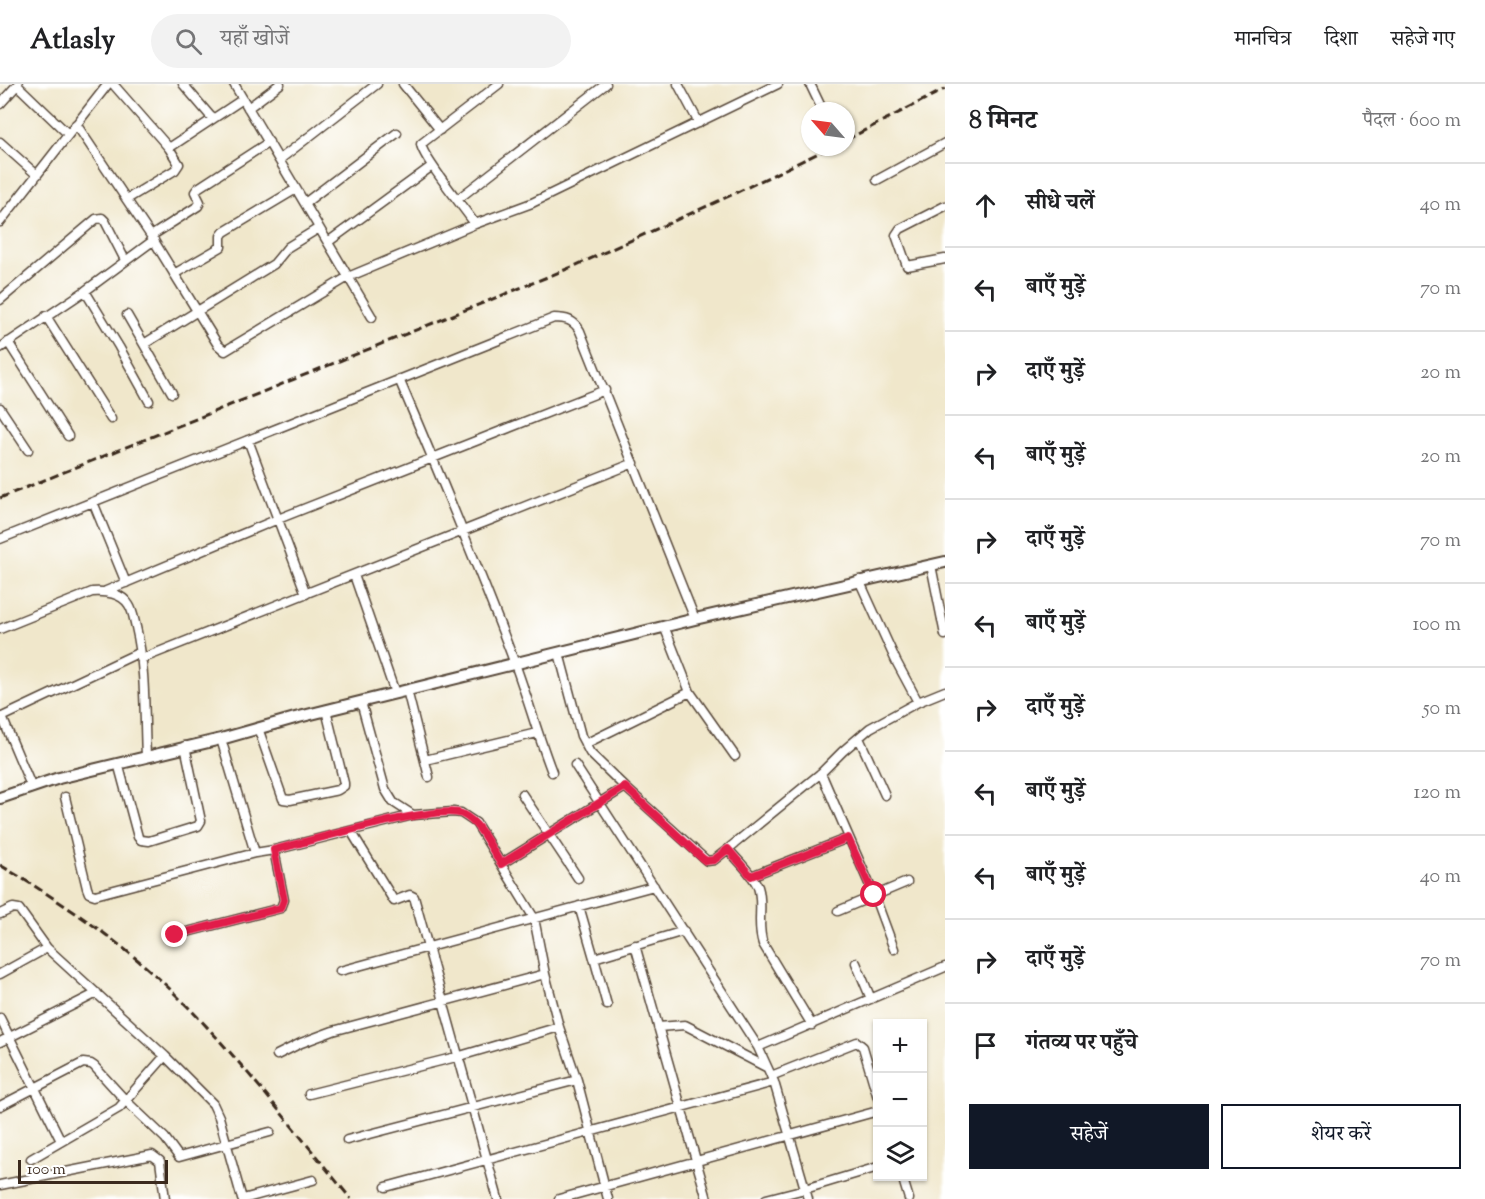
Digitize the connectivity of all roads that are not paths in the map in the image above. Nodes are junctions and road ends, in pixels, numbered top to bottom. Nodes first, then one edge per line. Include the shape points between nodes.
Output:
1 (108, 84) edge
2 (113, 84) edge
3 (183, 84) edge
4 (234, 84) edge
5 (280, 84) edge
6 (377, 84) edge
7 (403, 84) edge
8 (499, 84) edge
9 (606, 84) edge
10 (616, 84) edge
11 (678, 84) edge
12 (778, 84) edge
13 (810, 84) edge
14 (18, 85) edge
15 (593, 94) junction
16 (243, 99) junction
17 (819, 102) edge
18 (0, 104) edge
19 (248, 108) junction
20 (212, 118) junction
21 (699, 123) junction
22 (76, 124) junction
23 (440, 130) junction
24 (397, 133) dead end
25 (68, 134) junction
26 (0, 142) edge
27 (269, 142) junction
28 (945, 143) edge
29 (169, 148) junction
30 (279, 160) junction
31 (432, 166) junction
32 (37, 175) junction
33 (877, 180) dead end
34 (296, 189) junction
35 (127, 199) junction
36 (458, 199) junction
37 (305, 203) junction
38 (945, 206) edge
39 (0, 222) edge
40 (475, 224) junction
41 (319, 228) junction
42 (152, 238) junction
43 (328, 242) junction
44 (125, 260) junction
45 (945, 260) edge
46 (174, 274) junction
47 (348, 277) junction
48 (85, 291) junction
49 (0, 300) edge
50 (198, 312) junction
51 (127, 315) dead end
52 (45, 316) junction
53 (372, 317) dead end
54 (8, 342) junction
55 (144, 344) junction
56 (0, 348) edge
57 (399, 379) junction
58 (605, 390) junction
59 (172, 393) dead end
60 (149, 401) dead end
61 (0, 408) edge
62 (111, 419) dead end
63 (68, 436) dead end
64 (248, 440) junction
65 (28, 450) dead end
66 (432, 458) junction
67 (634, 463) junction
68 (93, 502) junction
69 (278, 519) junction
70 (463, 531) junction
71 (0, 539) edge
72 (945, 562) edge
73 (931, 565) junction
74 (354, 575) junction
75 (859, 580) junction
76 (126, 583) junction
77 (106, 591) junction
78 (306, 594) junction
79 (695, 619) junction
80 (664, 626) junction
81 (0, 629) edge
82 (945, 635) edge
83 (559, 653) junction
84 (141, 656) junction
85 (515, 665) junction
86 (407, 690) junction
87 (945, 691) edge
88 (690, 692) junction
89 (395, 693) junction
90 (361, 702) junction
91 (918, 702) junction
92 (326, 710) junction
93 (1, 717) edge
94 (258, 729) junction
95 (537, 733) junction
96 (858, 738) junction
97 (221, 739) junction
98 (585, 744) junction
99 (185, 746) junction
100 (146, 756) junction
101 (735, 756) dead end
102 (425, 760) junction
103 (118, 763) junction
104 (575, 765) dead end
105 (552, 772) dead end
106 (821, 773) junction
107 (429, 777) dead end
108 (625, 787) junction
109 (32, 788) junction
110 (522, 794) dead end
111 (885, 795) dead end
112 (65, 797) dead end
113 (0, 798) edge
114 (601, 803) junction
115 (413, 815) junction
116 (351, 831) junction
117 (549, 835) junction
118 (848, 838) junction
119 (728, 849) junction
120 (274, 850) junction
121 (255, 853) junction
122 (501, 864) junction
123 (751, 876) junction
124 (578, 878) dead end
125 (907, 882) dead end
126 (654, 886) junction
127 (874, 895) junction
128 (579, 906) junction
129 (838, 911) dead end
130 (0, 914) edge
131 (534, 918) junction
132 (684, 931) junction
133 (175, 935) dead end
134 (635, 945) junction
135 (47, 948) junction
136 (428, 948) junction
137 (894, 949) dead end
138 (594, 958) junction
139 (856, 963) dead end
140 (945, 967) edge
141 (340, 971) dead end
142 (0, 974) edge
143 (545, 974) junction
144 (97, 993) junction
145 (871, 999) junction
146 (444, 1001) junction
147 (607, 1005) dead end
148 (0, 1018) edge
149 (812, 1025) junction
150 (559, 1027) junction
151 (658, 1027) junction
152 (10, 1037) junction
153 (0, 1042) edge
154 (758, 1047) junction
155 (277, 1055) dead end
156 (165, 1056) junction
157 (460, 1056) junction
158 (766, 1067) junction
159 (772, 1079) junction
160 (577, 1080) junction
161 (873, 1082) edge
162 (34, 1088) junction
163 (309, 1094) dead end
164 (126, 1101) junction
165 (0, 1106) edge
166 (473, 1107) junction
167 (680, 1107) junction
168 (873, 1111) edge
169 (270, 1132) dead end
170 (590, 1132) junction
171 (791, 1136) junction
172 (347, 1140) dead end
173 (61, 1141) junction
174 (227, 1144) junction
175 (31, 1159) dead end
176 (488, 1160) junction
177 (696, 1161) junction
178 (873, 1169) edge
179 (313, 1180) dead end
180 (904, 1181) edge
181 (0, 1185) edge
182 (605, 1186) junction
183 (386, 1187) dead end
184 (806, 1190) junction
185 (165, 1199) edge
186 (243, 1199) edge
187 (498, 1199) edge
188 (559, 1199) edge
189 (608, 1199) edge
190 (707, 1199) edge
191 (766, 1199) edge
192 (808, 1199) edge
193 (909, 1199) edge

1 - 22 street
2 - 29 street
3 - 20 street
4 - 16 street
5 - 19 street
6 - 30 street
7 - 23 street
8 - 23 street
9 - 15 street
10 - 15 street
11 - 21 street
12 - 21 street
13 - 17 street
14 - 18 street
14 - 25 street
15 - 36 street
16 - 19 street
16 - 20 street
19 - 27 street
20 - 29 street
21 - 40 street via 532,203
22 - 25 street
22 - 35 street
23 - 31 street via 421,144
24 - 37 street
25 - 32 street
26 - 32 street
27 - 30 street
27 - 42 street via 198,188 198,206
28 - 33 street
29 - 35 street via 178,167
30 - 34 street
31 - 36 street
31 - 43 street
32 - 39 street
34 - 37 street
34 - 46 street via 224,232 221,247
35 - 42 street
36 - 40 street
37 - 41 street
38 - 45 street via 900,229 896,235 908,266
40 - 47 street
41 - 43 street
41 - 50 street via 288,247 274,264
42 - 44 street
42 - 46 street
43 - 47 street
44 - 48 street
44 - 49 street via 105,220 99,218
46 - 50 street
47 - 50 street via 225,351
47 - 53 street
48 - 52 street
48 - 60 street
50 - 55 street
51 - 55 street
52 - 54 street
52 - 62 street
54 - 56 street
54 - 63 street
55 - 59 street
57 - 58 street via 562,318 576,323
57 - 64 street
57 - 66 street
58 - 66 street
58 - 67 street
61 - 65 street
64 - 68 street
64 - 69 street
66 - 69 street
66 - 70 street
67 - 70 street
67 - 79 street
68 - 71 street
68 - 76 street
69 - 76 street
69 - 78 street
70 - 74 street
70 - 85 street
72 - 73 street
73 - 75 street
73 - 82 street
74 - 78 street
74 - 89 street
75 - 79 street
75 - 91 street
76 - 77 street
77 - 81 street via 92,592
77 - 84 street via 129,605
78 - 84 street
79 - 80 street
80 - 83 street
80 - 88 street
83 - 85 street
83 - 98 street
84 - 93 street
84 - 100 street
85 - 86 street
85 - 95 street
86 - 89 street
86 - 102 street
87 - 91 street
88 - 98 street
88 - 101 street
89 - 90 street
90 - 92 street
90 - 115 street via 385,789 393,801
91 - 96 street
92 - 94 street
92 - 94 street via 344,783 338,790 283,799
93 - 109 street
94 - 97 street
95 - 102 street
95 - 105 street
96 - 106 street
96 - 111 street
97 - 99 street
97 - 121 street
98 - 108 street
99 - 100 street
99 - 103 street via 201,821 198,826 149,841 138,837
100 - 103 street
102 - 107 street
103 - 109 street
104 - 114 street
106 - 118 street
106 - 119 street
108 - 114 street
108 - 119 street via 706,861
109 - 113 street
110 - 117 street
112 - 121 street via 87,888 95,895
114 - 117 street
114 - 126 street
115 - 116 street
115 - 122 street via 461,813 476,823
116 - 120 street
116 - 136 street via 394,901 414,897
117 - 122 street
117 - 124 street
118 - 123 street
118 - 127 street
119 - 123 street
120 - 121 street
120 - 133 street via 284,900 281,908
122 - 131 street
123 - 149 street via 759,890 759,932 763,944
125 - 127 street
126 - 128 street
126 - 132 street
127 - 129 street
127 - 137 street
128 - 131 street
128 - 138 street
130 - 135 street via 20,909
131 - 136 street
131 - 143 street
132 - 134 street
132 - 154 street
134 - 138 street
134 - 151 street
135 - 142 street
135 - 144 street
136 - 141 street
136 - 146 street
138 - 147 street
139 - 145 street
140 - 145 street
143 - 146 street
143 - 150 street
144 - 152 street
144 - 156 street
145 - 149 street
146 - 155 street via 333,1030
146 - 157 street
148 - 152 street
149 - 154 street
150 - 157 street
150 - 160 street
151 - 158 street via 685,1025
151 - 167 street
152 - 153 street
152 - 162 street
154 - 158 street
156 - 164 street
156 - 174 street via 213,1104
157 - 163 street
157 - 166 street
158 - 159 street
159 - 161 street via 857,1042 861,1043
159 - 167 street
159 - 171 street
160 - 166 street
160 - 170 street
162 - 164 street via 87,1063
162 - 165 street
162 - 173 street
164 - 173 street
164 - 174 street via 179,1157
166 - 172 street
166 - 176 street
167 - 170 street
167 - 177 street
168 - 171 street
169 - 174 street
170 - 176 street
170 - 182 street
171 - 177 street
171 - 184 street
173 - 175 street
174 - 186 street
176 - 183 street
176 - 187 street
177 - 182 street
177 - 190 street
178 - 184 street
179 - 186 street
180 - 193 street
181 - 185 street via 152,1155 160,1161
182 - 188 street
182 - 189 street
184 - 191 street
184 - 192 street

